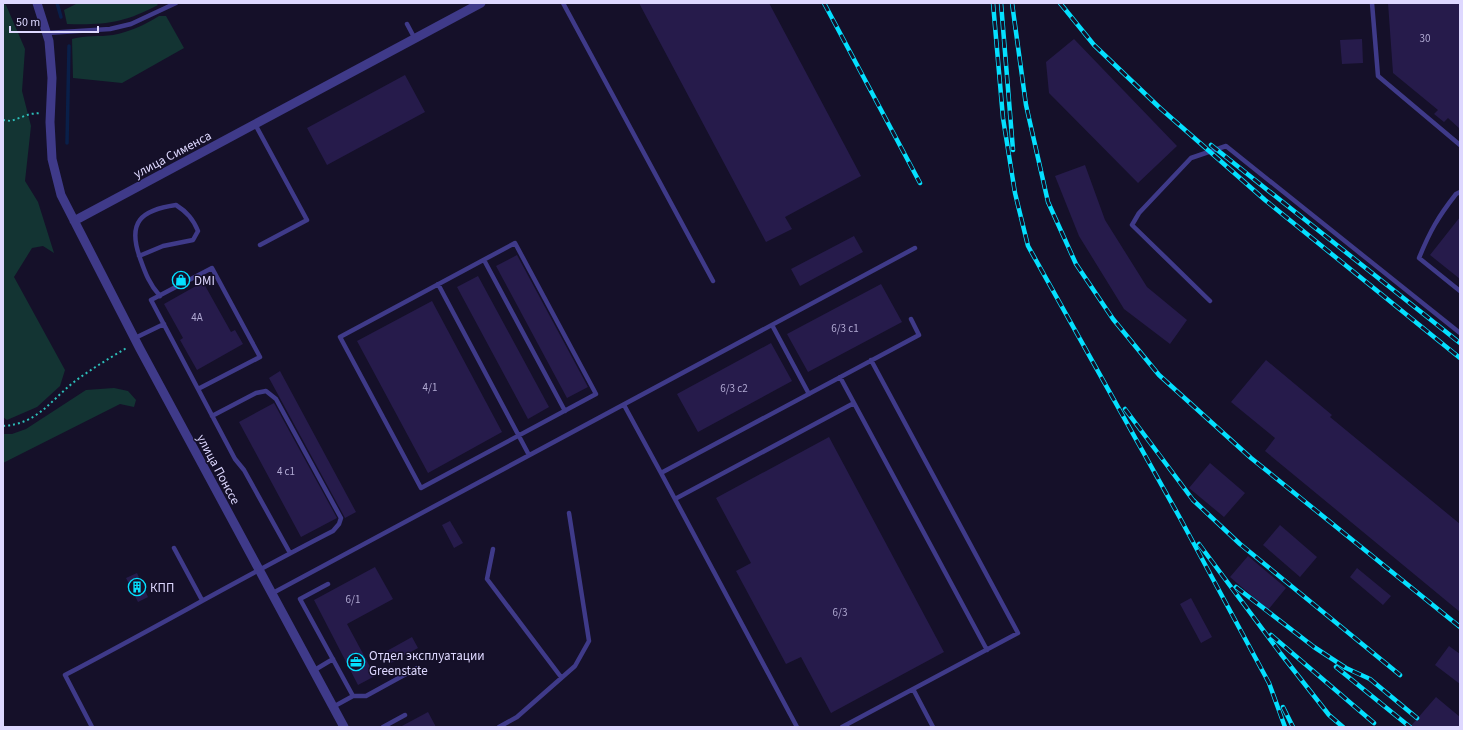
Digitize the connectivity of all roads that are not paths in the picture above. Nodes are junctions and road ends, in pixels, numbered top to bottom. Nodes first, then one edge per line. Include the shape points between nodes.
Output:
1 (37, 3) edge
2 (176, 3) edge
3 (481, 3) edge
4 (563, 3) edge
5 (1372, 3) edge
6 (407, 24) dead end
7 (47, 33) junction
8 (415, 39) junction
9 (255, 124) junction
10 (1460, 145) edge
11 (1460, 192) edge
12 (74, 221) junction
13 (260, 245) dead end
14 (915, 248) dead end
15 (139, 256) junction
16 (484, 260) junction
17 (713, 281) dead end
18 (438, 284) junction
19 (1460, 291) edge
20 (160, 296) junction
21 (1210, 301) dead end
22 (911, 319) dead end
23 (164, 324) junction
24 (772, 325) junction
25 (1460, 333) edge
26 (135, 340) junction
27 (872, 360) junction
28 (840, 377) junction
29 (198, 389) junction
30 (809, 394) junction
31 (854, 403) junction
32 (624, 405) junction
33 (565, 410) junction
34 (212, 416) junction
35 (519, 436) junction
36 (530, 455) junction
37 (661, 473) junction
38 (675, 499) junction
39 (569, 513) dead end
40 (174, 548) dead end
41 (493, 549) dead end
42 (290, 553) junction
43 (257, 569) junction
44 (328, 584) dead end
45 (272, 594) junction
46 (202, 600) junction
47 (986, 650) junction
48 (333, 659) junction
49 (417, 668) dead end
50 (313, 671) junction
51 (561, 677) junction
52 (913, 689) junction
53 (353, 696) junction
54 (333, 707) junction
55 (405, 715) dead end
56 (92, 727) edge
57 (344, 727) edge
58 (383, 727) edge
59 (499, 727) edge
60 (797, 727) edge
61 (842, 727) edge
62 (933, 727) edge

1 - 7 street
2 - 7 lane via 131,24 110,29
3 - 8 street, улица Сименса
4 - 17 lane
5 - 10 lane via 1378,76
6 - 8 lane
7 - 12 street via 52,78 52,159 61,194
8 - 9 street, улица Сименса
9 - 12 street, улица Сименса
9 - 13 lane via 307,220
11 - 19 lane via 1437,217 1419,258
12 - 26 street, улица Понссе
14 - 24 lane
15 - 15 lane via 134,233 138,221 152,211 176,205 193,219 198,231 193,240 163,246
15 - 20 lane via 150,286
16 - 18 lane
16 - 33 lane
16 - 33 lane via 515,243 596,394
18 - 35 lane
18 - 35 lane via 340,337 421,488
20 - 23 lane via 151,300
20 - 29 lane via 212,268 260,357
21 - 25 lane via 1132,225 1139,213 1191,158 1226,146
22 - 27 lane via 919,335
23 - 26 lane
23 - 29 lane
24 - 30 lane
24 - 32 lane
26 - 43 street, улица Понссе
27 - 28 lane
27 - 47 lane via 1018,633
28 - 30 lane
28 - 31 lane
29 - 34 lane
30 - 37 lane
31 - 38 lane
31 - 47 lane
32 - 36 lane
32 - 37 lane
33 - 35 lane
34 - 42 lane via 234,459 244,470
34 - 42 lane via 256,392 266,391 276,399 341,518 333,531
35 - 36 lane
36 - 45 lane
37 - 38 lane
38 - 60 lane
39 - 51 lane via 589,641 575,666
40 - 46 lane
41 - 51 lane via 487,579
42 - 43 lane
43 - 45 street, улица Понссе
43 - 46 lane
44 - 48 lane via 300,599
45 - 50 street, улица Понссе
46 - 56 lane via 65,675
47 - 52 lane
48 - 50 lane
48 - 53 lane
49 - 53 lane via 366,696
50 - 54 street, улица Понссе
51 - 59 lane via 517,717
52 - 61 lane
52 - 62 lane
53 - 54 lane
54 - 57 street, улица Понссе
55 - 58 lane

